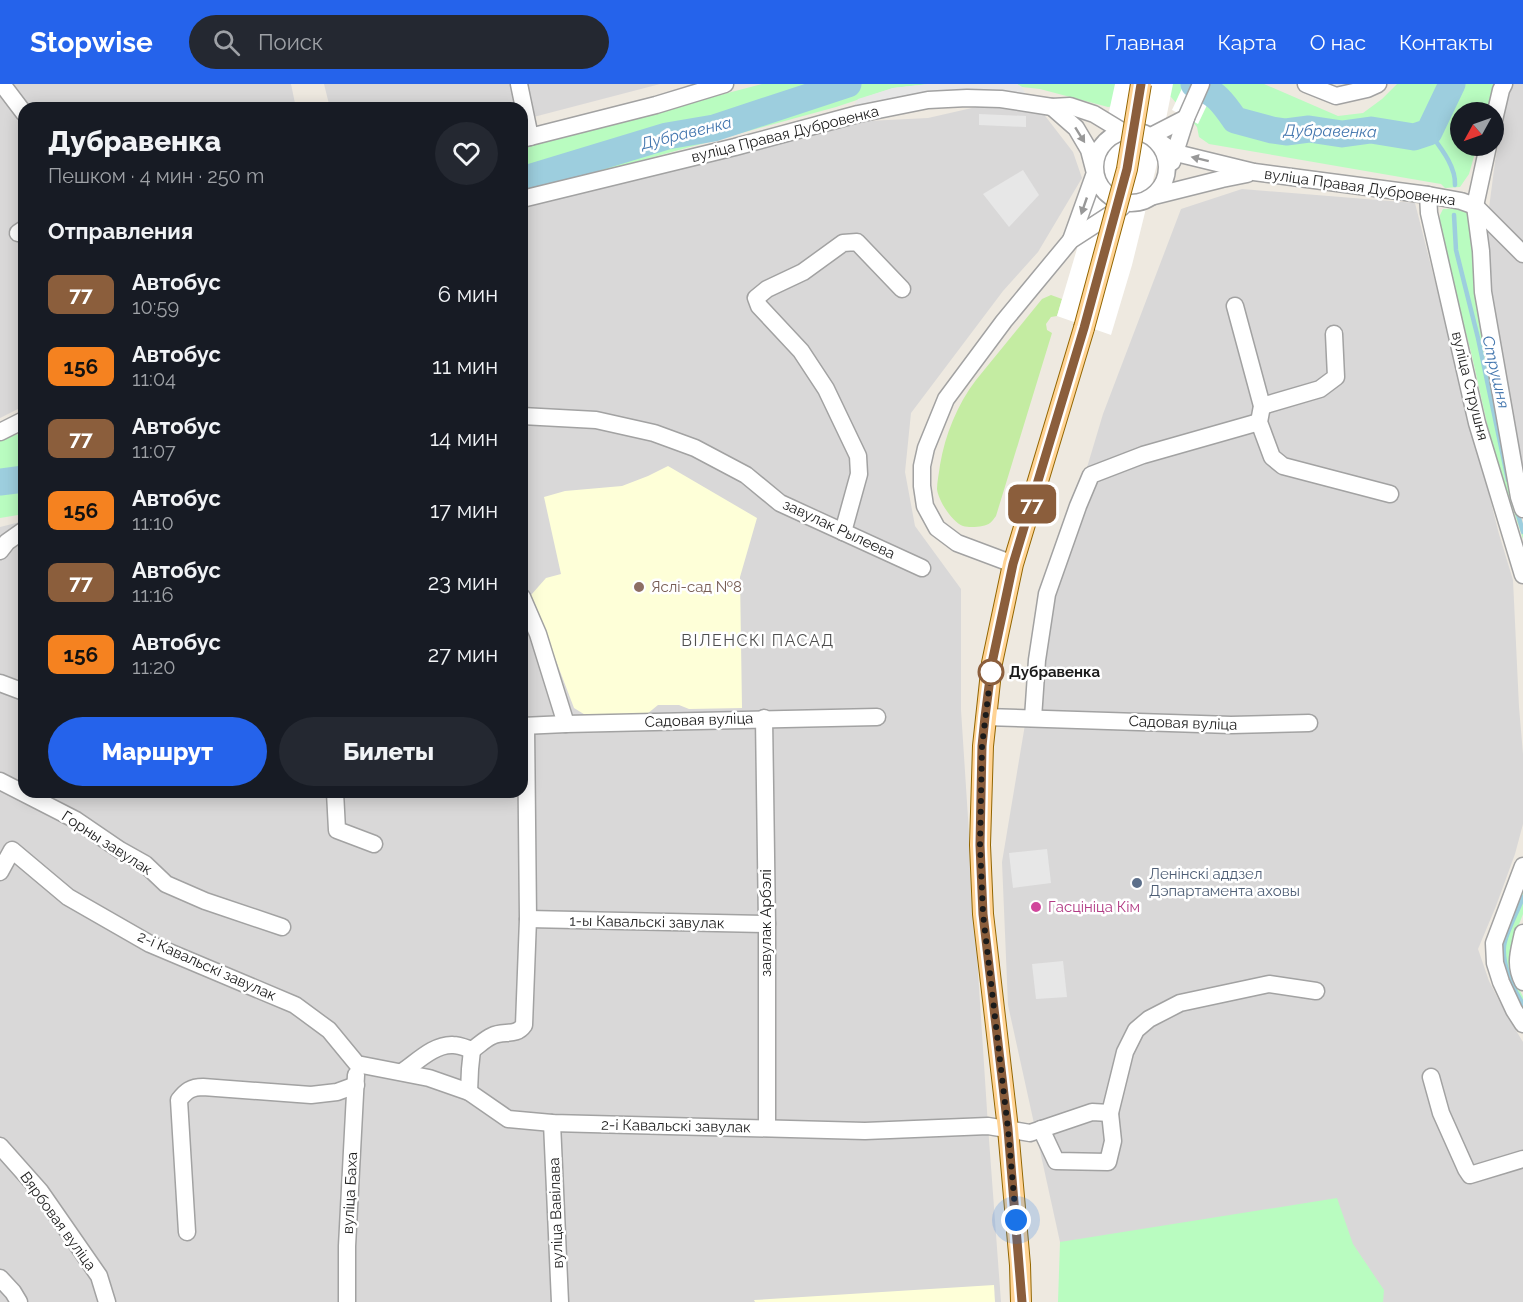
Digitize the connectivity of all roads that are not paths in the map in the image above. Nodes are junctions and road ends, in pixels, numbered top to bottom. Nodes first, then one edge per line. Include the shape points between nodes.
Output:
1 (2, 84) edge
2 (519, 84) edge
3 (1141, 84) edge
4 (1201, 84) edge
5 (1306, 84) edge
6 (1378, 84) edge
7 (1504, 84) edge
8 (717, 85) edge
9 (521, 102) edge
10 (1498, 102) edge
11 (18, 105) edge
12 (1052, 106) junction
13 (1186, 118) junction
14 (1122, 131) junction
15 (1151, 136) junction
16 (528, 137) edge
17 (1176, 153) junction
18 (1486, 156) edge
19 (1254, 172) junction
20 (1095, 173) junction
21 (1168, 174) junction
22 (1428, 195) junction
23 (1154, 196) junction
24 (528, 198) edge
25 (1127, 204) junction
26 (1475, 206) junction
27 (1071, 240) junction
28 (1481, 251) junction
29 (1522, 253) edge
30 (902, 289) dead end
31 (1235, 306) dead end
32 (1334, 334) dead end
33 (1260, 414) junction
34 (528, 416) edge
35 (18, 423) edge
36 (0, 432) edge
37 (1390, 494) dead end
38 (1523, 508) edge
39 (843, 532) junction
40 (18, 534) edge
41 (0, 551) edge
42 (1013, 564) junction
43 (922, 568) dead end
44 (1523, 575) edge
45 (528, 611) edge
46 (0, 684) edge
47 (18, 690) edge
48 (877, 717) dead end
49 (985, 717) junction
50 (764, 718) junction
51 (1033, 718) junction
52 (1309, 723) dead end
53 (566, 724) junction
54 (528, 726) edge
55 (0, 781) edge
56 (18, 790) edge
57 (33, 798) edge
58 (335, 798) edge
59 (525, 798) edge
60 (374, 844) dead end
61 (1523, 866) edge
62 (0, 872) edge
63 (528, 919) junction
64 (767, 924) junction
65 (282, 927) dead end
66 (1523, 933) edge
67 (1523, 982) edge
68 (1316, 991) dead end
69 (1523, 1024) edge
70 (472, 1050) junction
71 (357, 1064) junction
72 (402, 1072) junction
73 (1431, 1077) dead end
74 (356, 1085) junction
75 (469, 1092) junction
76 (1110, 1113) junction
77 (552, 1124) junction
78 (767, 1128) junction
79 (1008, 1129) junction
80 (1041, 1129) junction
81 (0, 1146) edge
82 (1523, 1159) edge
83 (187, 1232) dead end
84 (0, 1278) edge
85 (20, 1302) edge
86 (107, 1302) edge
87 (347, 1302) edge
88 (560, 1302) edge
89 (1022, 1302) edge

1 - 11 street
2 - 9 street
3 - 42 main road, bridge via 1127,169
4 - 13 street
5 - 6 street via 1336,96
7 - 10 street
8 - 16 street
12 - 14 street, вуліца Правая Дубровенка via 1070,106 1094,114
12 -> 20 street via 1076,128 1089,150
12 - 24 street, вуліца Правая Дубровенка via 1001,99 928,100
13 - 15 street
13 - 17 street
14 - 15 street, вуліца Правая Дубровенка via 1134,130
14 - 20 street via 1105,141 1097,154
15 - 17 street, вуліца Правая Дубровенка
15 - 21 street via 1162,147
19 -> 17 street, вуліца Правая Дубровенка
17 - 21 street
18 - 26 street, вуліца Правая Дубровенка
19 - 22 street, вуліца Правая Дубровенка
19 - 23 street, вуліца Правая Дубровенка
20 - 25 street via 1106,194
20 -> 27 street
21 - 23 street
22 - 26 street, вуліца Правая Дубровенка
22 - 44 street, вуліца Струшня via 1477,423
23 - 25 street, вуліца Правая Дубровенка
25 - 27 street, вуліца Правая Дубровенка
26 - 28 street, вуліца Струшня
26 - 29 street
27 - 42 street via 946,399 922,466 925,506 938,528 957,543
28 - 29 street via 1503,243
28 - 38 street, вуліца Струшня via 1483,292
30 - 39 street via 857,242 843,243 756,298 801,351 826,389 858,456 859,474
31 - 33 street
32 - 33 street via 1336,377 1320,389
33 - 37 street via 1272,457 1283,466
33 - 51 street via 1091,475 1047,594
34 - 39 street, завулак Рылеева via 596,420 654,433 695,448 746,475 780,503
35 - 36 street
39 - 43 street, завулак Рылеева
40 - 41 street
42 - 49 main road
45 - 53 street
46 - 47 street
48 - 50 street, Садовая вуліца
49 - 51 street, Садовая вуліца
49 - 79 main road via 980,845 983,914
50 - 53 street, Садовая вуліца
50 - 64 street, завулак Арбэлі
51 - 52 street, Садовая вуліца via 1231,725
53 - 54 street, Садовая вуліца
55 - 56 street, Горны завулак
57 - 65 street, Горны завулак via 146,864 166,884
58 - 60 street via 336,830
59 - 63 street
61 - 69 street via 1494,943 1501,982
62 - 71 street, 2-і Кавальскі завулак via 12,850 68,897 150,944 295,1005 329,1030
63 - 64 street, 1-ы Кавальскі завулак
63 - 70 street via 524,1025 515,1033 494,1035
64 - 78 street, завулак Арбэлі
66 - 67 street via 1517,958
68 - 76 street via 1269,984 1180,1003 1149,1019 1136,1030 1125,1052
70 - 72 street via 442,1046
70 - 75 street
71 - 72 street, 2-і Кавальскі завулак
71 - 74 street
72 - 75 street, 2-і Кавальскі завулак
73 - 82 street via 1441,1113 1470,1175
74 - 83 street via 311,1095 203,1087 185,1092 179,1100
74 - 87 street, вуліца Баха
75 - 77 street, 2-і Кавальскі завулак via 508,1119
76 - 80 street, 2-і Кавальскі завулак via 1092,1112
76 - 80 street via 1113,1141 1108,1162 1056,1161
77 - 78 street, 2-і Кавальскі завулак
77 - 88 street, вуліца Вавілава
78 - 79 street, 2-і Кавальскі завулак
79 - 80 street, 2-і Кавальскі завулак via 1030,1133
79 - 89 main road
81 - 86 street, Вярбовая вуліца via 40,1191 99,1276
84 - 85 street

